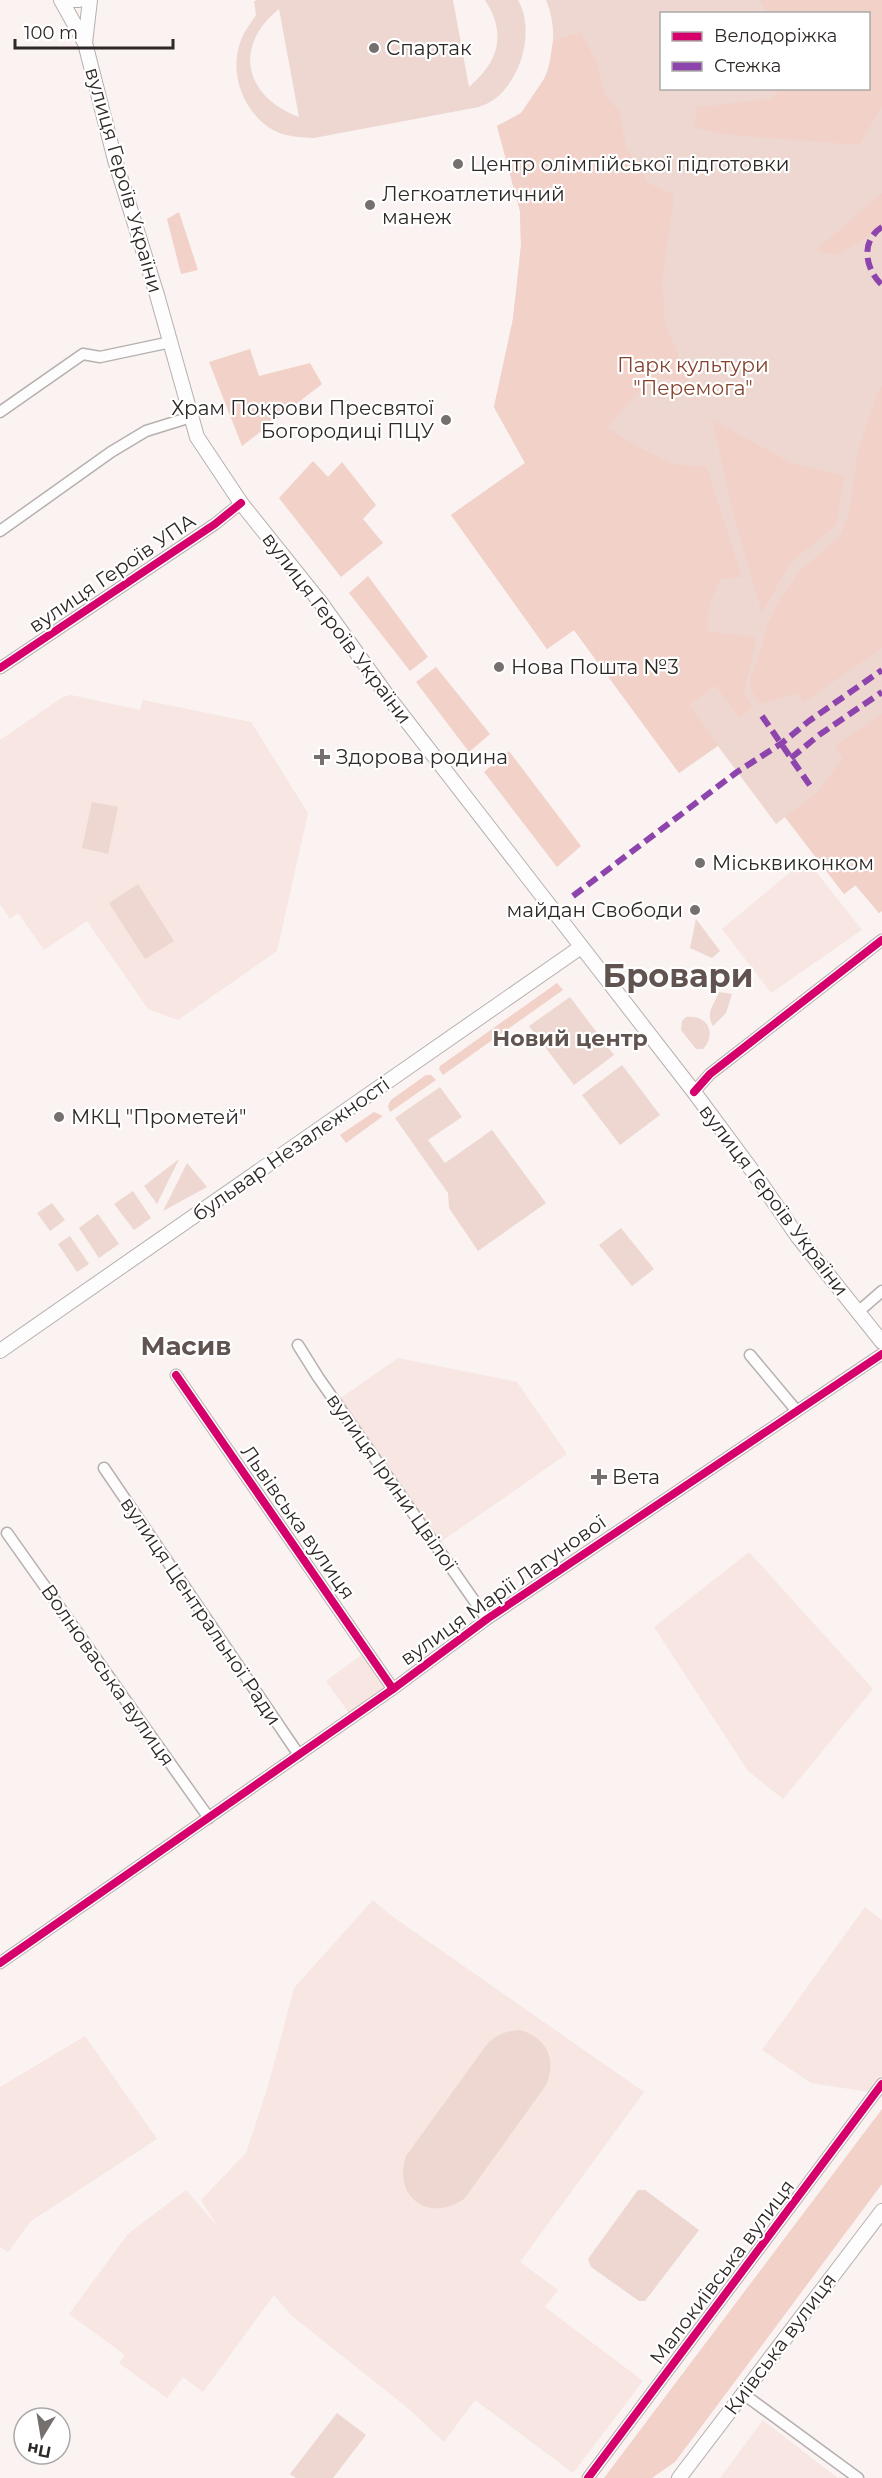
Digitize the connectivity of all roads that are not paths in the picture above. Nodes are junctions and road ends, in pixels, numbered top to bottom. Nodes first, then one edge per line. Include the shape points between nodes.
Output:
1 (61, 0) edge
2 (67, 0) edge
3 (79, 0) edge
4 (90, 0) edge
5 (85, 43) junction
6 (171, 342) junction
7 (0, 412) edge
8 (191, 417) junction
9 (241, 503) junction
10 (0, 531) edge
11 (0, 668) edge
12 (882, 940) edge
13 (581, 947) junction
14 (694, 1092) junction
15 (882, 1291) edge
16 (858, 1312) junction
17 (882, 1342) edge
18 (298, 1345) dead end
19 (0, 1351) edge
20 (882, 1354) edge
21 (750, 1355) dead end
22 (176, 1375) dead end
23 (796, 1410) junction
24 (104, 1468) dead end
25 (7, 1533) dead end
26 (488, 1619) junction
27 (393, 1689) junction
28 (299, 1755) junction
29 (209, 1818) junction
30 (0, 1963) edge
31 (882, 2084) edge
32 (882, 2211) edge
33 (742, 2393) junction
34 (588, 2478) edge
35 (679, 2478) edge
36 (858, 2478) edge

1 - 5 main road, вулиця Героїв України
2 - 3 main road
4 - 5 main road, вулиця Героїв України
5 - 6 main road, вулиця Героїв України via 115,160
6 - 7 street via 100,357 83,354
6 - 8 main road, вулиця Героїв України
8 - 9 main road, вулиця Героїв України via 197,437
8 - 10 street via 146,431
9 - 11 street, вулиця Героїв УПА
9 - 13 main road, вулиця Героїв України
12 - 14 street via 710,1074
13 - 14 main road, вулиця Героїв України
13 - 19 main road, бульвар Незалежності
14 - 16 main road, вулиця Героїв України via 798,1237
15 - 16 street
16 - 17 main road, вулиця Героїв України
18 - 26 street, вулиця Ірини Цвілої
20 - 23 street, вулиця Марії Лагунової
21 - 23 street
22 - 27 street, Львівська вулиця
23 - 26 street, вулиця Марії Лагунової
24 - 28 street, вулиця Центральної Ради
25 - 29 street, Волноваська вулиця
26 - 27 street, вулиця Марії Лагунової
27 - 28 street, вулиця Марії Лагунової
28 - 29 street, вулиця Марії Лагунової
29 - 30 street, вулиця Марії Лагунової
31 - 34 street, Малокиївська вулиця
32 - 33 main road, Київська вулиця
33 - 35 main road, Київська вулиця
33 - 36 street

